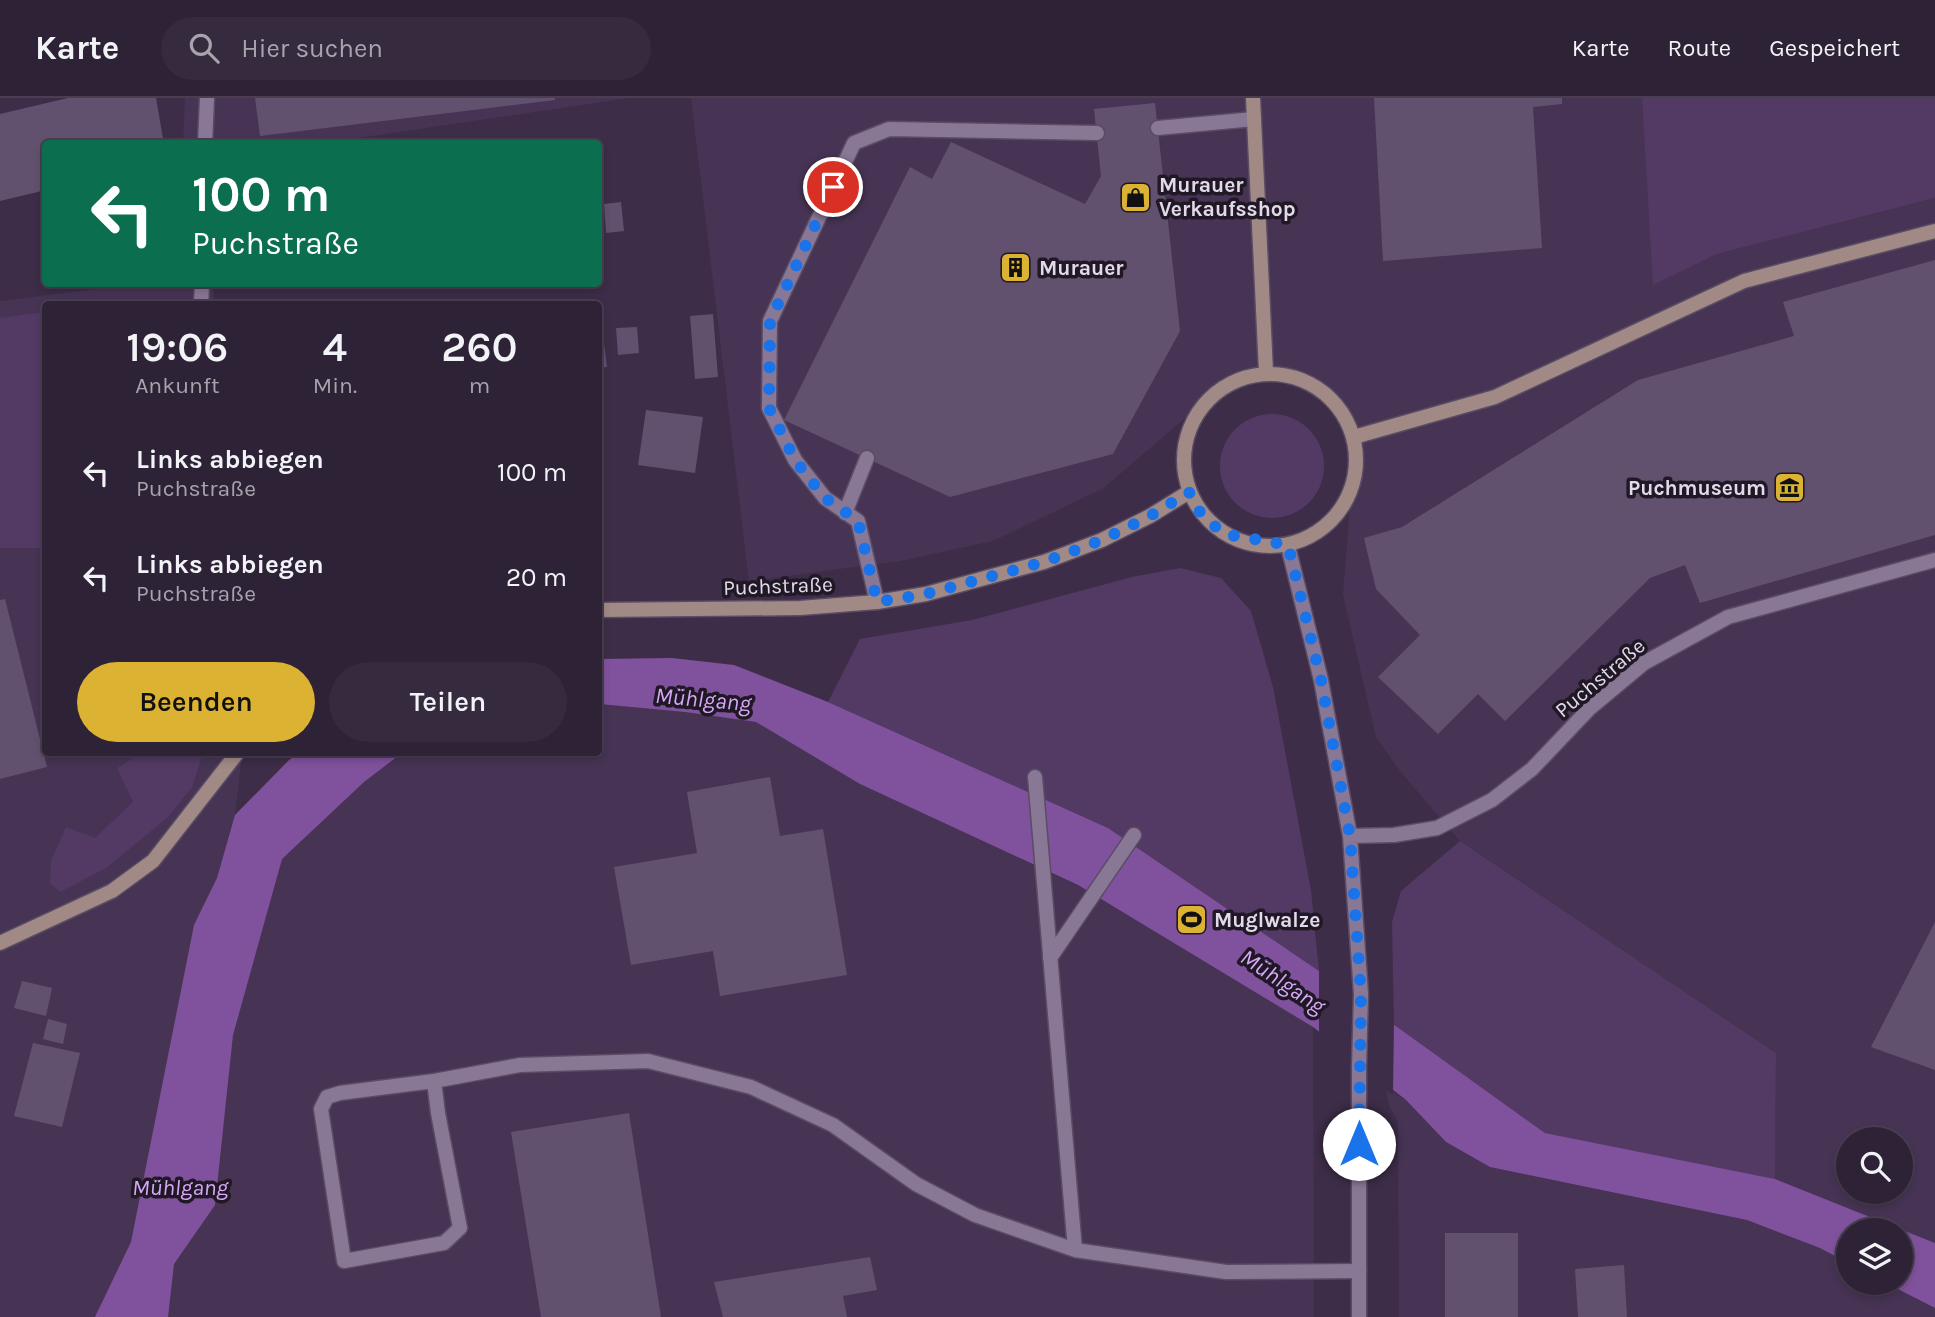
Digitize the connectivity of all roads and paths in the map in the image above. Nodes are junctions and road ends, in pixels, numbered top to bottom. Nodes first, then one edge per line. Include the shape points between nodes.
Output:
1 (207, 98) edge
2 (1253, 98) edge
3 (1254, 119) junction
4 (1158, 128) dead end
5 (1097, 133) dead end
6 (205, 140) edge
7 (1935, 231) edge
8 (1266, 372) junction
9 (1354, 437) junction
10 (867, 458) dead end
11 (1189, 492) junction
12 (845, 513) junction
13 (1288, 545) junction
14 (1935, 560) edge
15 (877, 602) junction
16 (602, 610) edge
17 (234, 756) edge
18 (1035, 777) dead end
19 (1134, 835) dead end
20 (1350, 836) junction
21 (0, 943) edge
22 (1050, 958) junction
23 (434, 1081) junction
24 (1075, 1250) junction
25 (1359, 1271) junction
26 (1359, 1317) edge

1 - 6 street
2 - 3 main road
3 - 4 street
3 - 8 main road
5 - 12 street via 889,129 854,143 770,321 769,408 795,460 825,498
7 - 9 main road via 1744,281 1495,397
8 - 9 main road via 1286,374 1329,395
8 - 11 main road via 1217,390 1191,424
9 - 13 main road via 1350,493 1337,515 1321,531
10 - 12 street
11 - 13 main road via 1201,514 1224,534
11 - 15 main road, Puchstraße via 1102,540 1044,562 926,594
12 - 15 street via 858,521
13 - 20 street via 1321,680
14 - 20 street, Puchstraße via 1728,617 1644,663 1590,708 1532,769 1492,800 1437,828
15 - 16 main road, Puchstraße via 800,608
17 - 21 main road via 153,861 113,891
18 - 22 street
19 - 22 street
20 - 25 street via 1361,994
22 - 24 street
23 - 23 street via 327,1097 321,1109 344,1261 444,1242 460,1227
23 - 24 street via 520,1065 648,1060 751,1087 833,1125 916,1184 975,1215
24 - 25 street via 1226,1272
25 - 26 street

